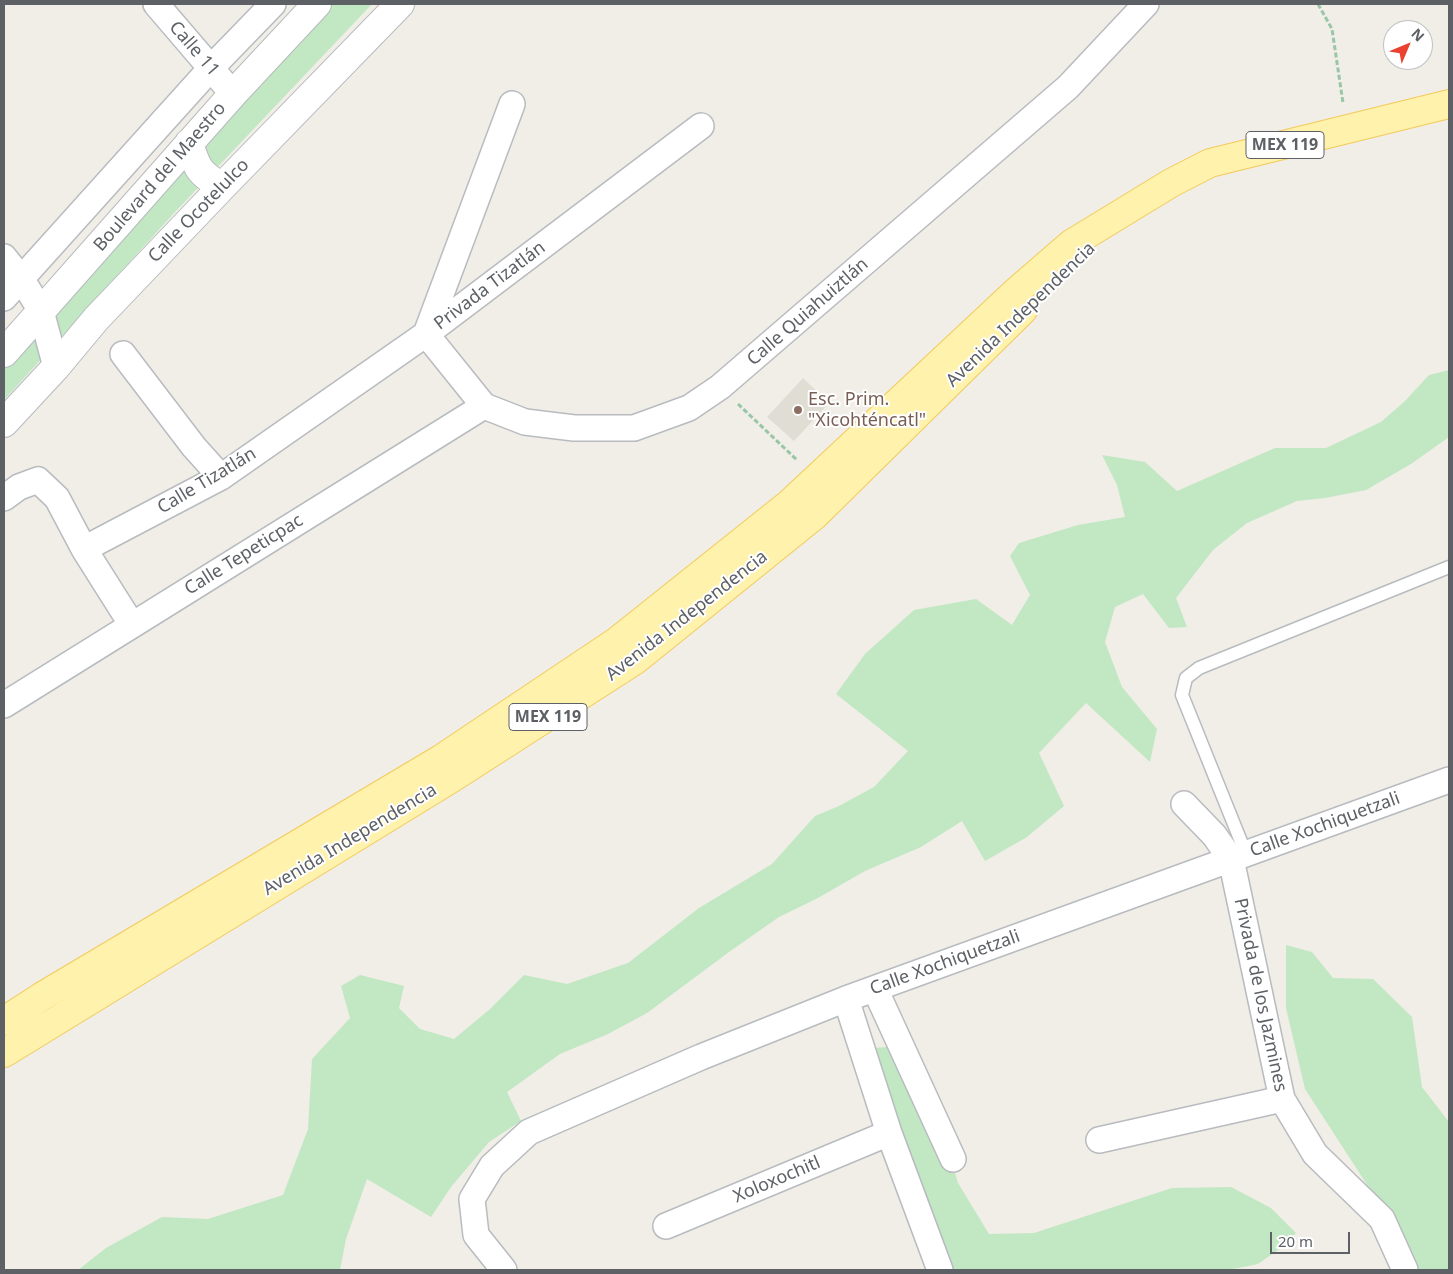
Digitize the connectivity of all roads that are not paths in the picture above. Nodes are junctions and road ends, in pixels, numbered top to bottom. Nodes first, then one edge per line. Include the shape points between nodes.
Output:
1 (156, 4) edge
2 (273, 4) edge
3 (317, 4) edge
4 (400, 4) edge
5 (1146, 4) edge
6 (211, 68) junction
7 (233, 94) junction
8 (512, 104) dead end
9 (1449, 104) edge
10 (701, 126) dead end
11 (190, 143) junction
12 (222, 187) junction
13 (1129, 208) junction
14 (4, 258) edge
15 (21, 278) junction
16 (4, 298) edge
17 (42, 311) junction
18 (426, 334) junction
19 (4, 353) edge
20 (123, 354) dead end
21 (56, 367) junction
22 (484, 406) junction
23 (4, 423) edge
24 (221, 477) junction
25 (4, 498) edge
26 (84, 549) junction
27 (1449, 567) edge
28 (132, 625) junction
29 (4, 705) edge
30 (1449, 780) edge
31 (1184, 804) dead end
32 (1238, 856) junction
33 (875, 988) junction
34 (846, 999) junction
35 (4, 1021) edge
36 (4, 1053) edge
37 (1282, 1099) junction
38 (889, 1133) junction
39 (1099, 1140) dead end
40 (953, 1159) dead end
41 (666, 1226) dead end
42 (504, 1270) edge
43 (940, 1270) edge
44 (1405, 1270) edge

1 - 6 street, Calle 11
2 - 6 street, Boulevard del Maestro
3 - 7 main road, Boulevard del Maestro
4 - 12 main road, Calle Ocotelulco
5 - 22 street, Calle Quiahuiztlán via 1068,87 720,387 689,408 634,428 574,428 524,422
6 - 7 street, Calle 11
6 - 15 street, Boulevard del Maestro
7 - 11 main road, Boulevard del Maestro
8 - 18 street, Privada Tizatlán
9 - 13 main road, Avenida Independencia / MEX 119 via 1210,164
10 - 18 street, Privada Tizatlán
11 - 12 main road via 195,163 205,177
11 - 17 main road, Boulevard del Maestro
12 - 21 main road, Calle Ocotelulco via 96,319
13 - 35 main road, Avenida Independencia / MEX 119 via 1071,244 817,480 616,642 441,759
13 - 36 main road, Avenida Independencia / MEX 119 via 815,515 634,661 452,778
14 - 15 street
15 - 16 street, Boulevard del Maestro
15 - 17 street
17 - 19 main road, Boulevard del Maestro
17 - 21 street
18 - 22 street, Calle Quiahuiztlán
18 - 24 street, Calle Tizatlán
20 - 24 street
21 - 23 main road, Calle Ocotelulco
22 - 28 street, Calle Tepeticpac
24 - 26 street, Calle Tizatlán
25 - 26 street via 19,487 38,480 57,498
26 - 28 street
27 - 32 lane via 1199,668 1186,678 1182,695
28 - 29 street, Calle Tepeticpac
30 - 32 street, Calle Xochiquetzali
31 - 32 street
32 - 33 street, Calle Xochiquetzali
32 - 37 street, Privada de los Jazmines
33 - 34 street, Calle Xochiquetzali
33 - 40 street
34 - 38 street
34 - 42 street, Calle Xochiquetzali via 701,1057 530,1132 492,1166 472,1198 476,1235
37 - 39 street
37 - 44 street, Privada de los Jazmines via 1315,1154 1382,1220
38 - 41 street, Xoloxochitl
38 - 43 street

